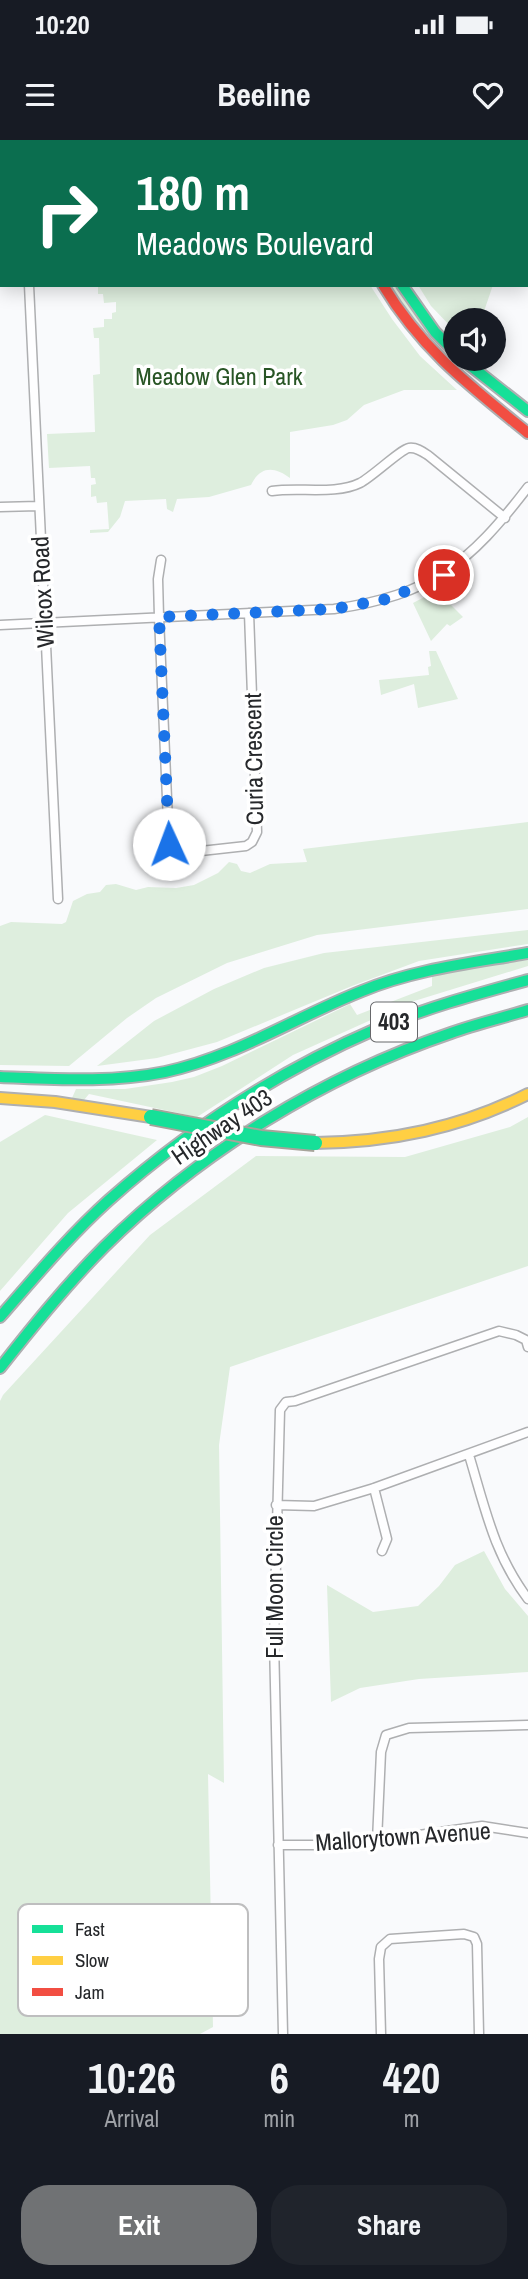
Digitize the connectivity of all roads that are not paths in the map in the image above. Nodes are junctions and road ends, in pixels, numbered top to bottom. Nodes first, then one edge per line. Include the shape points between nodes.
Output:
1 (29, 287) edge
2 (384, 287) edge
3 (403, 287) edge
4 (443, 340) edge
5 (477, 371) edge
6 (528, 411) edge
7 (528, 433) edge
8 (528, 487) edge
9 (272, 491) dead end
10 (38, 506) junction
11 (0, 507) edge
12 (505, 518) junction
13 (161, 560) dead end
14 (249, 613) junction
15 (159, 617) junction
16 (45, 622) junction
17 (0, 625) edge
18 (58, 899) dead end
19 (528, 953) edge
20 (528, 980) edge
21 (528, 1010) edge
22 (0, 1077) edge
23 (528, 1094) edge
24 (0, 1098) edge
25 (0, 1317) edge
26 (528, 1347) edge
27 (0, 1368) edge
28 (528, 1432) edge
29 (469, 1455) junction
30 (374, 1488) junction
31 (276, 1505) junction
32 (382, 1551) dead end
33 (528, 1599) edge
34 (528, 1724) edge
35 (528, 1833) edge
36 (377, 1841) junction
37 (278, 1845) junction
38 (283, 2034) edge
39 (381, 2034) edge
40 (479, 2034) edge

1 - 10 street, Wilcox Road
2 - 7 main road via 414,331 448,368
3 - 4 main road
5 - 6 main road
8 - 12 street
9 - 12 street via 354,486 410,447 429,456
10 - 11 street
10 - 16 street, Wilcox Road
12 - 14 street via 444,575 406,592 334,609
13 - 15 street
14 - 15 street
14 - 15 street, Curia Crescent via 257,832 246,846 192,852 176,851 169,844
15 - 16 street
16 - 17 street
16 - 18 street, Wilcox Road
19 - 22 main road via 389,980 186,1068 115,1077
20 - 25 main road, Highway 403 / 403 via 465,996 388,1024 309,1061 229,1108 109,1202
21 - 27 main road, Highway 403 / 403 via 402,1052 320,1091 236,1142 106,1246 47,1308
23 - 24 main road, bridge via 467,1120 416,1134 368,1142 315,1143 54,1102
26 - 31 street, Full Moon Circle via 526,1340 499,1331 286,1402 278,1424
28 - 29 street
29 - 30 street
29 - 33 street via 494,1540
30 - 31 street via 314,1506
30 - 32 street via 387,1539
31 - 37 street, Full Moon Circle
34 - 36 street via 409,1728 386,1735 381,1752
35 - 36 street, Mallorytown Avenue via 482,1826
36 - 37 street, Mallorytown Avenue
37 - 38 street, Full Moon Circle
39 - 40 street via 381,1947 390,1939 464,1934 474,1937 477,1944

